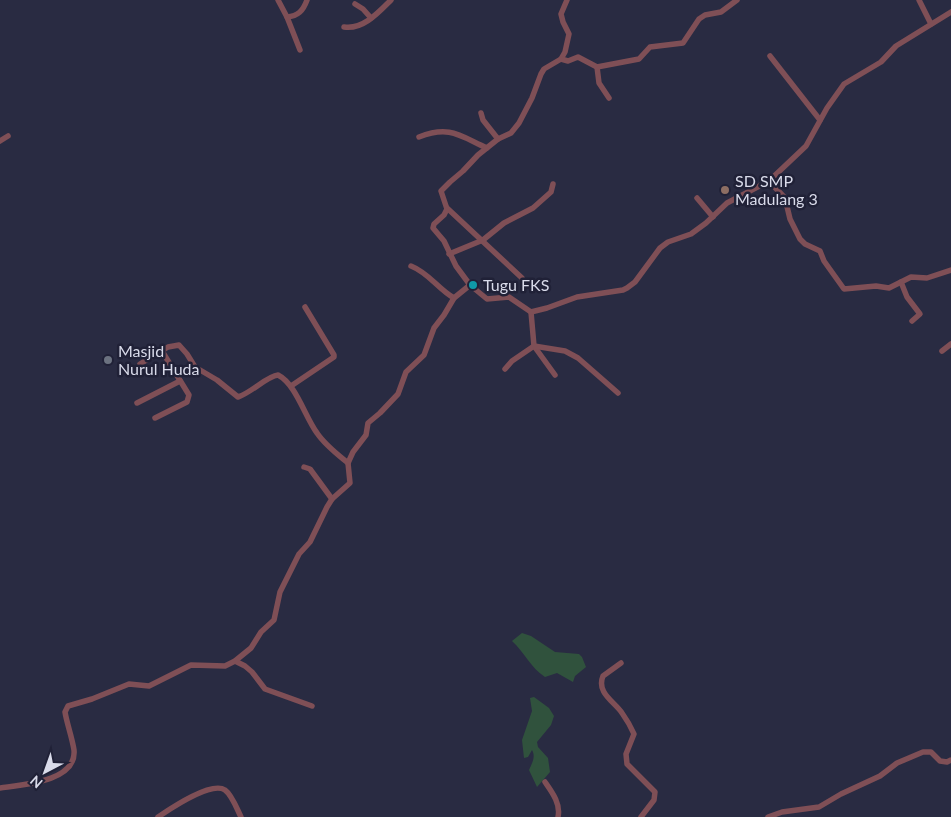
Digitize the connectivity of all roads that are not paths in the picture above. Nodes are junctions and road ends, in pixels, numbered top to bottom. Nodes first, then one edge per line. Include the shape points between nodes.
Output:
1 (278, 0) edge
2 (307, 0) edge
3 (391, 0) edge
4 (568, 0) edge
5 (737, 0) edge
6 (919, 0) edge
7 (355, 4) dead end
8 (951, 12) edge
9 (287, 17) junction
10 (371, 18) junction
11 (931, 24) junction
12 (344, 27) dead end
13 (300, 50) dead end
14 (770, 56) dead end
15 (561, 59) junction
16 (597, 67) junction
17 (609, 98) dead end
18 (481, 114) dead end
19 (820, 120) junction
20 (8, 136) dead end
21 (419, 137) dead end
22 (498, 139) junction
23 (0, 141) edge
24 (488, 148) junction
25 (768, 181) junction
26 (554, 184) dead end
27 (697, 198) dead end
28 (447, 208) junction
29 (713, 217) junction
30 (483, 240) junction
31 (449, 254) junction
32 (411, 266) dead end
33 (951, 270) edge
34 (522, 278) dead end
35 (901, 282) junction
36 (470, 285) junction
37 (454, 298) junction
38 (305, 307) dead end
39 (531, 312) junction
40 (912, 321) dead end
41 (951, 344) edge
42 (534, 346) junction
43 (162, 351) junction
44 (942, 351) dead end
45 (140, 364) dead end
46 (504, 369) dead end
47 (555, 375) dead end
48 (180, 381) junction
49 (291, 386) junction
50 (618, 393) dead end
51 (137, 402) dead end
52 (155, 418) dead end
53 (348, 464) junction
54 (304, 467) dead end
55 (332, 499) junction
56 (236, 661) junction
57 (620, 663) dead end
58 (312, 706) dead end
59 (951, 760) edge
60 (545, 782) dead end
61 (0, 788) edge
62 (158, 817) edge
63 (241, 817) edge
64 (558, 817) edge
65 (641, 817) edge
66 (768, 817) edge

1 - 9 street
2 - 9 street via 298,14
3 - 10 street
4 - 15 street via 561,14 569,37
5 - 16 street via 721,12 699,19 683,43 650,48 639,59
6 - 11 street
7 - 10 street
8 - 11 street
9 - 13 street
10 - 12 street via 353,27
11 - 19 street via 896,46 875,67 844,84
14 - 19 street
15 - 16 street via 579,58
15 - 22 street via 543,71 519,123 511,133
16 - 17 street via 598,82
18 - 22 street
19 - 25 street via 806,146
20 - 23 street
21 - 24 street via 442,131
22 - 24 street
24 - 28 street via 442,189
25 - 29 street via 727,203
25 - 35 street via 785,198 790,219 800,239 820,251 842,288 889,288
26 - 30 street via 543,201 504,223
27 - 29 street
28 - 30 street
28 - 31 street via 444,216 433,226
29 - 39 street via 691,234 660,248 635,282 623,290 578,297
30 - 31 street
30 - 34 street
31 - 36 street
32 - 37 street via 427,274 438,288
33 - 35 street via 927,278 911,277
35 - 40 street via 920,314
36 - 37 street
36 - 39 street via 487,299 509,297
37 - 53 street via 432,331 422,358 406,372 398,394 368,423 366,435
38 - 49 street via 334,358
39 - 42 street
41 - 44 street
42 - 46 street
42 - 47 street
42 - 50 street via 565,351 578,358
43 - 45 street
43 - 48 street
43 - 49 street via 179,345 195,367 238,397 274,375 281,376
48 - 51 street
48 - 52 street via 189,395 187,402
49 - 53 street via 317,434
53 - 55 street via 350,483
54 - 55 street via 310,470
55 - 56 street via 280,592 274,620
56 - 58 street via 252,672 265,689
56 - 61 street via 225,666 191,665 148,686 129,684 68,706 65,712 74,750 65,770 42,782
57 - 65 street via 603,676 602,683 608,699 621,711 634,734 626,754 627,764 655,792 654,800
59 - 66 street via 940,761 931,752 923,752 819,807
60 - 64 street via 558,804
62 - 63 street via 187,799 214,788 228,793

